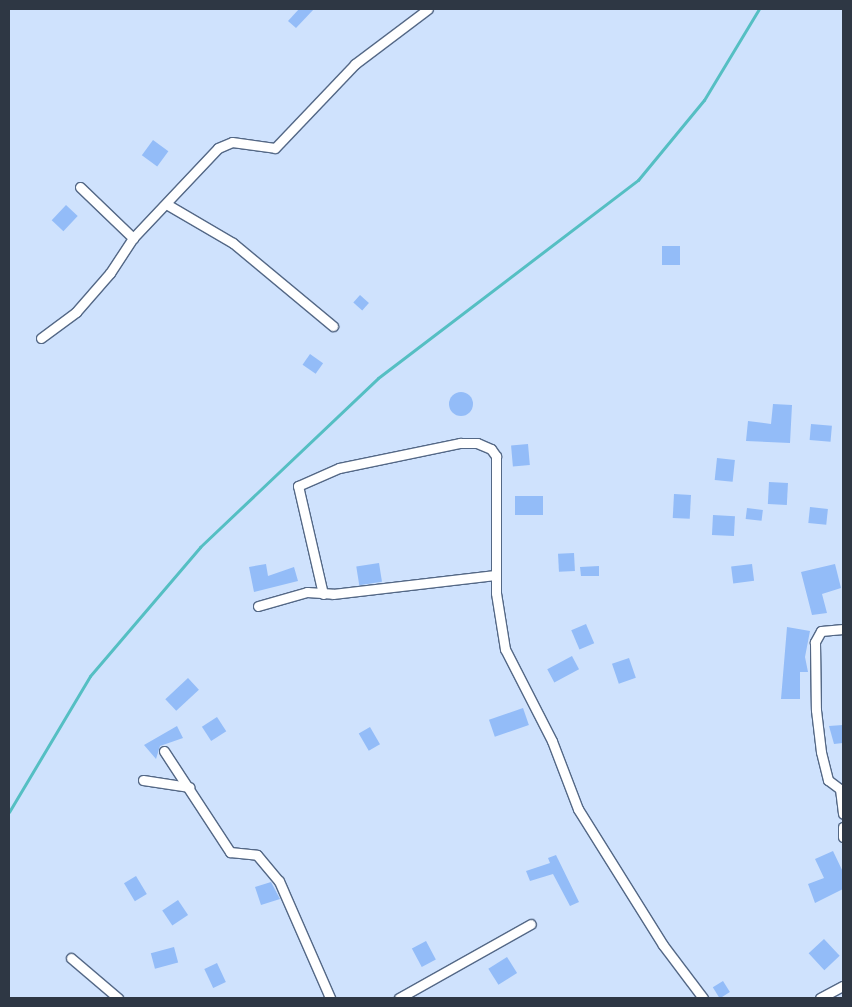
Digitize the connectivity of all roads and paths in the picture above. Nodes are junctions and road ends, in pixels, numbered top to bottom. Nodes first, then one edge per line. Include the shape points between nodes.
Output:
1 (428, 9) edge
2 (80, 186) dead end
3 (168, 205) junction
4 (132, 238) junction
5 (332, 326) dead end
6 (41, 338) dead end
7 (494, 575) junction
8 (323, 594) junction
9 (258, 606) dead end
10 (843, 629) edge
11 (164, 751) dead end
12 (142, 780) dead end
13 (189, 787) junction
14 (843, 814) edge
15 (843, 827) edge
16 (843, 837) edge
17 (531, 924) dead end
18 (71, 958) dead end
19 (843, 986) edge
20 (118, 998) edge
21 (330, 998) edge
22 (399, 998) edge
23 (703, 998) edge
24 (820, 998) edge

1 - 3 street via 355,64 275,148 232,142 218,148
2 - 4 street
3 - 4 street
3 - 5 street via 233,243
4 - 6 street via 110,273 76,312
7 - 8 street
7 - 8 street via 496,456 485,445 460,443 339,468 298,486
7 - 23 street via 505,649 552,741 578,809 663,945
8 - 9 street via 307,592
10 - 14 street via 821,631 815,642 821,752 828,780 840,789
11 - 13 street
12 - 13 street
13 - 21 street via 230,852 257,855 279,882
15 - 16 street
17 - 22 street
18 - 20 street
19 - 24 street

